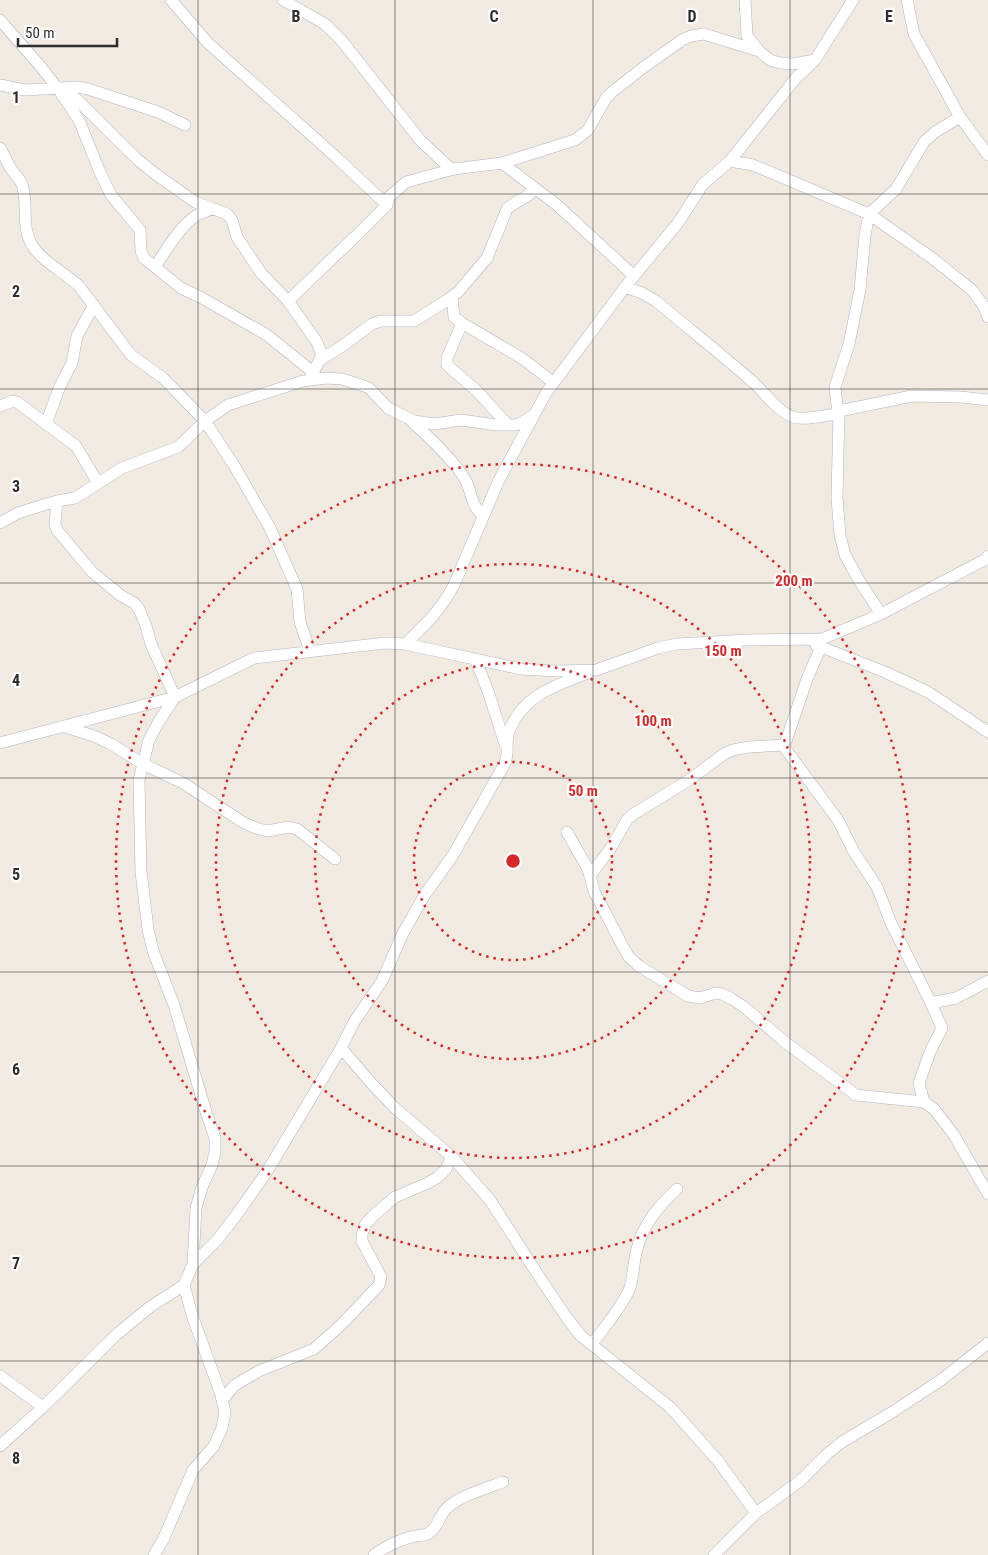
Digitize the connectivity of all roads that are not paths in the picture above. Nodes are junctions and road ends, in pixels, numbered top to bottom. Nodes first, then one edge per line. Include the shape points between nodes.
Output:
1 (171, 0) edge
2 (282, 0) edge
3 (745, 0) edge
4 (853, 0) edge
5 (907, 0) edge
6 (0, 20) edge
7 (759, 52) junction
8 (815, 60) junction
9 (0, 85) edge
10 (62, 89) junction
11 (960, 117) junction
12 (185, 126) dead end
13 (0, 148) edge
14 (988, 155) edge
15 (730, 161) junction
16 (502, 163) junction
17 (452, 170) junction
18 (535, 189) junction
19 (386, 205) junction
20 (212, 208) junction
21 (869, 214) junction
22 (154, 267) junction
23 (634, 276) junction
24 (625, 287) junction
25 (972, 290) junction
26 (452, 297) junction
27 (988, 298) edge
28 (288, 301) junction
29 (94, 306) junction
30 (988, 317) edge
31 (462, 323) junction
32 (320, 360) junction
33 (312, 377) junction
34 (554, 383) junction
35 (988, 400) edge
36 (0, 406) edge
37 (839, 413) junction
38 (533, 415) junction
39 (407, 418) junction
40 (205, 421) junction
41 (46, 424) junction
42 (507, 424) junction
43 (98, 483) junction
44 (57, 501) junction
45 (482, 516) junction
46 (0, 523) edge
47 (988, 556) edge
48 (881, 614) junction
49 (805, 640) junction
50 (405, 644) junction
51 (821, 647) junction
52 (310, 651) junction
53 (476, 661) junction
54 (596, 670) junction
55 (176, 697) junction
56 (66, 727) junction
57 (988, 732) edge
58 (0, 743) edge
59 (784, 745) junction
60 (507, 750) junction
61 (125, 753) junction
62 (143, 764) junction
63 (139, 780) junction
64 (567, 832) dead end
65 (335, 859) dead end
66 (590, 876) junction
67 (988, 981) edge
68 (931, 1003) junction
69 (341, 1048) junction
70 (924, 1102) junction
71 (452, 1157) junction
72 (677, 1189) dead end
73 (988, 1194) edge
74 (194, 1264) junction
75 (184, 1285) junction
76 (988, 1343) edge
77 (592, 1344) junction
78 (0, 1376) edge
79 (222, 1400) junction
80 (43, 1407) junction
81 (0, 1446) edge
82 (503, 1482) dead end
83 (756, 1513) junction
84 (154, 1555) edge
85 (374, 1555) edge
86 (714, 1555) edge

1 - 19 street via 208,43
2 - 17 street via 325,24 420,140
3 - 7 street via 747,36
4 - 8 street
5 - 11 street via 914,34
6 - 10 street
7 - 8 street via 780,64
7 - 16 street via 704,34 691,36 612,92 588,130 575,140
8 - 15 street via 796,78
9 - 10 street via 25,90
10 - 12 street via 88,89 158,112
10 - 20 street via 154,173 189,199
10 - 22 street via 111,195 140,230 142,255
11 - 14 street
11 - 21 street via 924,142 896,189
13 - 29 street via 23,186 24,218 33,246 73,281
15 - 21 street via 753,165
15 - 23 street via 703,184 678,223
16 - 17 street
16 - 18 street
17 - 19 street via 406,182 389,197
18 - 23 street via 557,205
18 - 26 street via 507,209 487,258
19 - 28 street
20 - 22 street via 189,222
20 - 28 street via 230,217 237,237 261,274
21 - 25 street
21 - 37 street via 860,290 835,387
22 - 33 street via 181,288 267,335
23 - 24 street
24 - 34 street
24 - 37 street via 656,301 787,414 803,419
25 - 27 street
25 - 30 street
26 - 31 street via 454,316
26 - 32 street via 414,321 372,324
28 - 32 street via 317,342 322,354
29 - 40 street via 131,355 163,378
29 - 41 street via 75,341 72,363
31 - 34 street via 523,359
31 - 42 street via 447,365
32 - 33 street
33 - 39 street via 342,379 369,388 388,408
33 - 40 street via 237,400
34 - 38 street
35 - 37 street via 912,396
36 - 41 street via 16,402
37 - 48 street via 837,498 840,535 845,555
38 - 42 street via 521,424
38 - 45 street
39 - 42 street via 434,424 461,420
39 - 45 street via 458,469 466,481 475,508
40 - 43 street via 178,447 129,465
40 - 52 street via 270,528 296,589 300,622
41 - 43 street via 76,446
43 - 44 street via 75,498
44 - 46 street via 18,513
44 - 55 street via 57,530 92,572 139,609 151,644
45 - 50 street via 446,600 428,623
47 - 48 street
48 - 49 street via 832,636
49 - 51 street
49 - 54 street via 677,644
50 - 52 street
50 - 53 street
51 - 57 street via 928,692
51 - 59 street
52 - 55 street via 254,658
53 - 54 street via 521,670
53 - 60 street
54 - 60 street via 540,693 522,708 514,718
55 - 56 street
55 - 62 street via 149,740
56 - 58 street
56 - 61 street via 94,736
59 - 66 street via 749,747 724,754 632,815
59 - 68 street via 838,820 877,887 891,924
60 - 69 street via 507,760 453,855 424,896 402,935 382,982 354,1022
61 - 62 street
61 - 63 street
62 - 63 street
62 - 65 street via 183,783 244,823 268,831 288,827 297,829
63 - 74 street via 141,872 148,930 215,1138 212,1165 196,1208
64 - 66 street
66 - 70 street via 600,904 622,945 639,966 688,996 700,998 716,993 732,999 856,1096
67 - 68 street via 956,998
68 - 70 street via 942,1028 919,1083
69 - 71 street via 395,1108
69 - 74 street via 266,1173 229,1225
70 - 73 street via 934,1109 954,1135
71 - 77 street via 490,1200 566,1318
71 - 79 street via 438,1177 396,1197 365,1225 362,1241 381,1277 379,1285 314,1349 259,1371 235,1385
72 - 77 street via 657,1209 644,1229 628,1292
74 - 75 street
75 - 79 street
75 - 80 street via 117,1334
76 - 83 street via 942,1380 835,1448 800,1481
77 - 83 street via 671,1408 718,1461
78 - 80 street
79 - 84 street via 225,1412 222,1428 214,1446 193,1470
80 - 81 street
82 - 85 street via 450,1505 432,1532 381,1549
83 - 86 street

